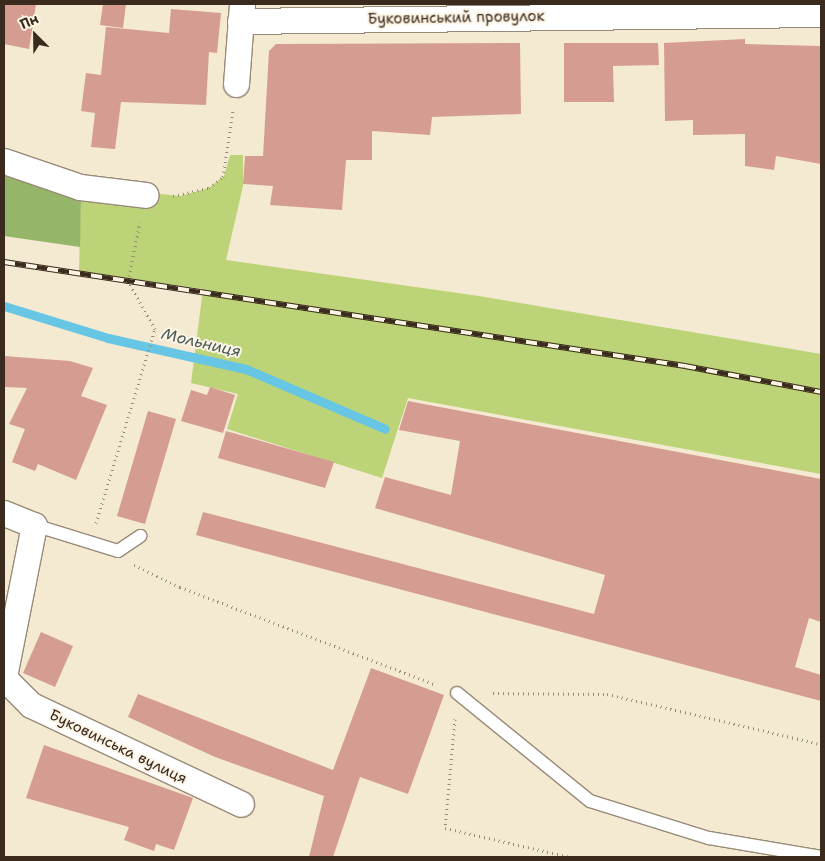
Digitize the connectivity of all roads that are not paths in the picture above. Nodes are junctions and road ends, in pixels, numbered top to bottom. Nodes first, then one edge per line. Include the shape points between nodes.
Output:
1 (241, 12) edge
2 (821, 14) edge
3 (236, 84) road end
4 (4, 161) edge
5 (146, 196) road end
6 (4, 513) edge
7 (34, 525) junction
8 (140, 536) dead end
9 (4, 678) edge
10 (457, 693) road end
11 (241, 804) dead end
12 (821, 857) edge

1 - 2 street, Буковинський провулок
1 - 3 street
4 - 5 street via 80,187
6 - 7 street
7 - 8 lane via 118,551
7 - 9 street, Буковинська вулиця
9 - 11 street, Буковинська вулиця via 31,705
10 - 12 lane via 590,801 709,838

